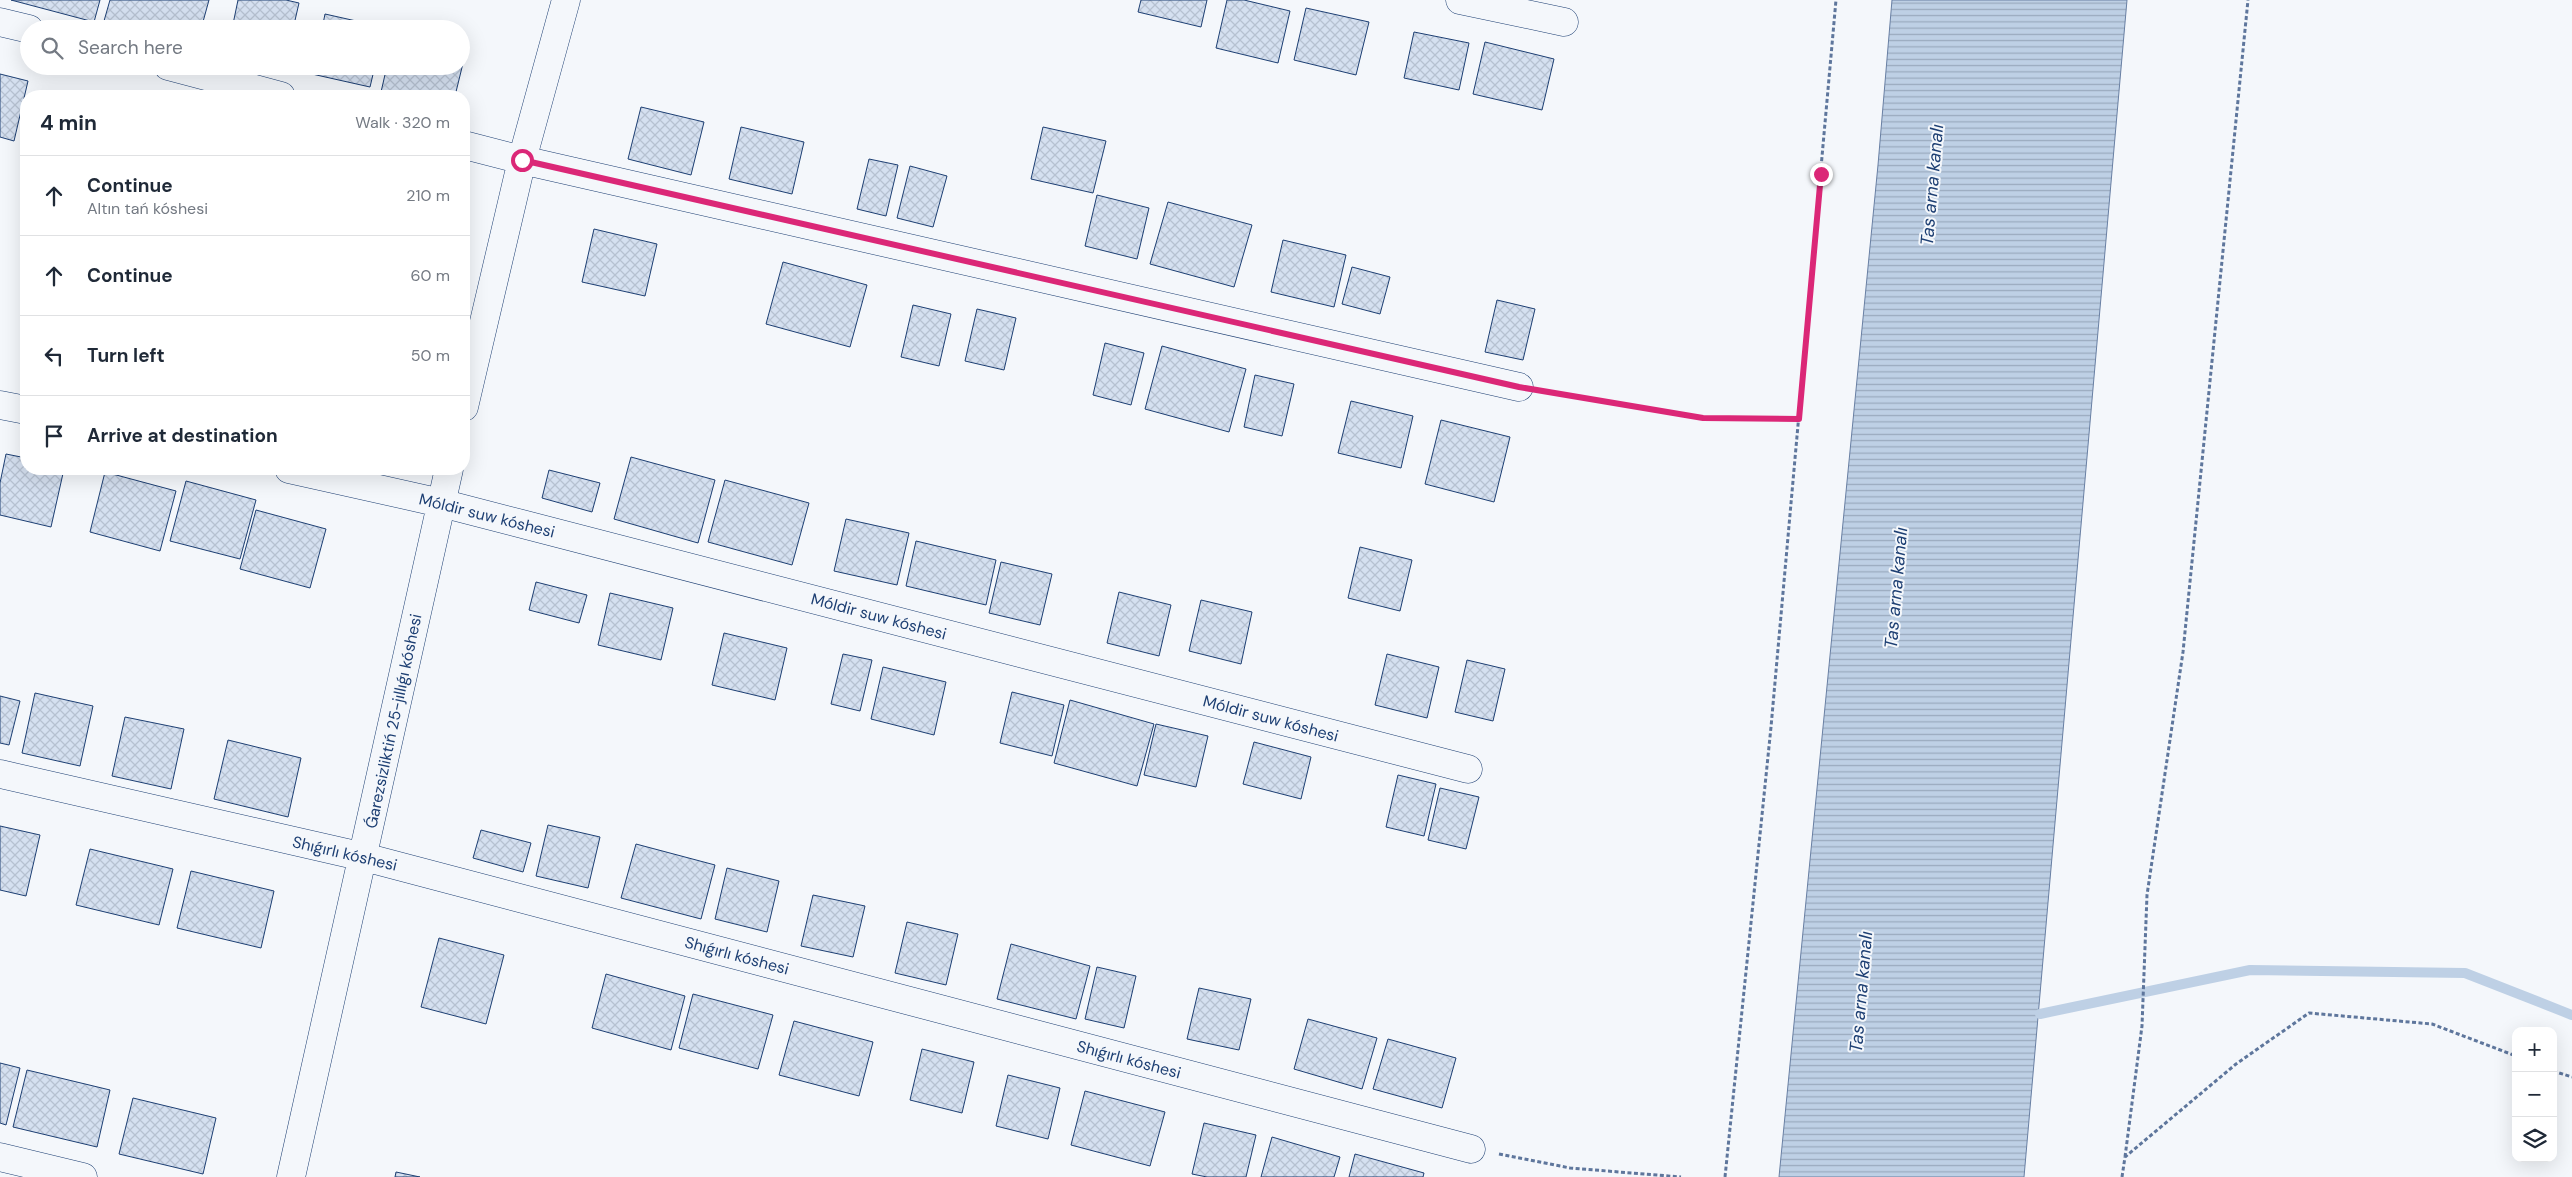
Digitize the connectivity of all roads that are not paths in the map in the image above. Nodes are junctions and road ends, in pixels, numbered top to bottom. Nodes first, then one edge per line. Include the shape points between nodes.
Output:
1 (566, 0) edge
2 (1460, 0) edge
3 (0, 22) edge
4 (1564, 22) dead end
5 (20, 28) edge
6 (202, 75) edge
7 (258, 90) edge
8 (470, 147) edge
9 (522, 160) junction
10 (470, 381) edge
11 (1519, 387) road end
12 (0, 405) edge
13 (20, 409) edge
14 (317, 475) edge
15 (448, 475) edge
16 (441, 502) junction
17 (1468, 769) dead end
18 (0, 774) edge
19 (364, 857) junction
20 (1471, 1149) road end
21 (0, 1157) edge
22 (83, 1177) edge
23 (291, 1177) edge

1 - 9 street
2 - 4 street
3 - 5 street
6 - 7 street
8 - 9 street
9 - 10 street
9 - 11 street
12 - 13 street
14 - 16 street, Móldir suw kóshesi
15 - 16 street, Ǵarezsizliktiń 25-jıllıǵı kóshesi
16 - 17 street, Móldir suw kóshesi
16 - 19 street, Ǵarezsizliktiń 25-jıllıǵı kóshesi
18 - 19 street, Shıǵırlı kóshesi
19 - 20 street, Shıǵırlı kóshesi
19 - 23 street, Ǵarezsizliktiń 25-jıllıǵı kóshesi
21 - 22 street

